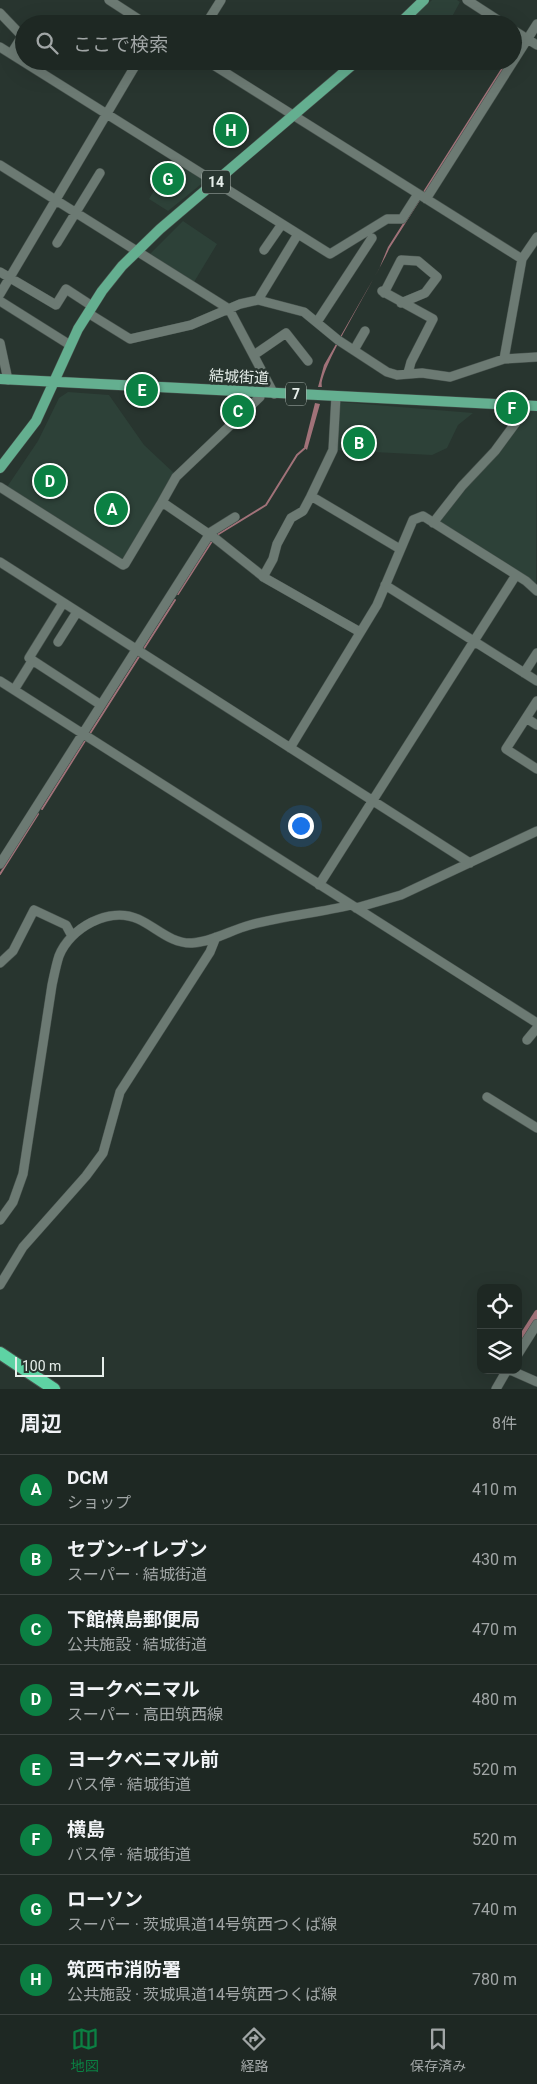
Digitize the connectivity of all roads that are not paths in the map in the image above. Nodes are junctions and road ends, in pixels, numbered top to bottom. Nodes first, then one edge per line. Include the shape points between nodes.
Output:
1 (109, 0) edge
2 (221, 0) edge
3 (424, 0) edge
4 (467, 0) edge
5 (0, 14) edge
6 (132, 15) edge
7 (212, 15) edge
8 (408, 15) edge
9 (490, 15) edge
10 (537, 24) edge
11 (15, 29) edge
12 (522, 35) edge
13 (537, 44) edge
14 (0, 47) edge
15 (15, 48) edge
16 (11, 54) junction
17 (15, 57) edge
18 (36, 70) edge
19 (132, 70) edge
20 (221, 70) edge
21 (347, 70) edge
22 (500, 70) edge
23 (105, 113) junction
24 (293, 116) junction
25 (0, 165) edge
26 (100, 173) dead end
27 (215, 182) junction
28 (422, 197) junction
29 (57, 200) junction
30 (76, 212) junction
31 (282, 224) junction
32 (298, 234) junction
33 (537, 237) edge
34 (372, 238) dead end
35 (57, 243) dead end
36 (137, 250) junction
37 (264, 250) dead end
38 (522, 259) junction
39 (0, 272) edge
40 (9, 278) junction
41 (0, 294) edge
42 (258, 300) junction
43 (0, 301) edge
44 (401, 303) junction
45 (229, 309) junction
46 (90, 310) junction
47 (317, 322) junction
48 (365, 331) dead end
49 (0, 342) edge
50 (70, 345) junction
51 (354, 350) junction
52 (254, 355) junction
53 (537, 357) edge
54 (504, 359) junction
55 (308, 361) dead end
56 (408, 373) junction
57 (4, 380) edge
58 (55, 382) junction
59 (260, 393) junction
60 (274, 394) junction
61 (336, 396) junction
62 (532, 406) edge
63 (0, 468) edge
64 (0, 487) edge
65 (312, 496) junction
66 (162, 502) junction
67 (235, 517) dead end
68 (433, 523) junction
69 (212, 537) junction
70 (400, 548) junction
71 (0, 562) edge
72 (516, 575) junction
73 (263, 577) junction
74 (385, 585) junction
75 (537, 591) edge
76 (63, 603) junction
77 (77, 612) junction
78 (360, 632) junction
79 (475, 641) junction
80 (58, 642) dead end
81 (137, 649) junction
82 (537, 653) edge
83 (32, 661) junction
84 (524, 673) junction
85 (0, 681) edge
86 (537, 681) edge
87 (14, 690) junction
88 (537, 701) edge
89 (101, 705) junction
90 (526, 718) junction
91 (537, 725) edge
92 (85, 736) junction
93 (290, 748) junction
94 (537, 768) edge
95 (374, 800) junction
96 (537, 831) edge
97 (470, 863) junction
98 (0, 864) edge
99 (319, 885) junction
100 (354, 907) junction
101 (72, 936) junction
102 (216, 937) junction
103 (0, 964) edge
104 (537, 1023) edge
105 (537, 1028) edge
106 (527, 1040) dead end
107 (487, 1097) dead end
108 (537, 1128) edge
109 (0, 1220) edge
110 (0, 1285) edge
111 (537, 1324) edge
112 (522, 1348) edge
113 (0, 1353) edge
114 (506, 1374) edge
115 (518, 1374) edge
116 (537, 1382) edge
117 (54, 1389) edge
118 (496, 1389) edge

1 - 6 street
2 - 7 street
3 - 8 main road
4 - 9 street
5 - 11 street
10 - 12 street
12 - 13 street
14 - 16 street
15 - 16 street
16 - 17 street
18 - 23 street
19 - 23 street
20 - 24 street
21 - 24 main road, 14
22 - 28 street
23 - 27 street
23 - 29 street
24 - 27 main road, 14
24 - 28 street
25 - 29 street
26 - 30 street
27 - 31 street
27 - 36 main road, 14
28 - 32 street via 402,219 387,219 330,254
28 - 38 street
29 - 30 street
29 - 40 street
30 - 35 street
30 - 36 street
31 - 32 street
31 - 37 street
32 - 42 street
33 - 38 street
34 - 47 street
36 - 45 street
36 - 46 main road, 14
38 - 54 street
39 - 40 street
40 - 41 street
40 - 46 street via 56,305 66,289
42 - 45 street
42 - 47 street via 294,307
43 - 50 street
44 - 44 street via 383,292 401,260 418,261 437,277 425,293
44 - 56 street via 433,319
45 - 46 street via 191,325 130,339
45 - 52 street
46 - 50 main road, 14
47 - 51 street
48 - 51 street
49 - 57 street
50 - 58 main road, 14
51 - 56 street via 387,372 397,375
52 - 55 street via 286,333
52 - 60 street
53 - 54 street
54 - 56 street via 450,377
57 - 58 main road, 結城街道 / 7
58 - 59 main road, 結城街道 / 7
58 - 63 main road via 36,420
59 - 60 main road, 結城街道 / 7
59 - 66 street via 260,397 234,424 176,477
60 - 61 main road, 結城街道 / 7
61 - 62 main road, 結城街道 / 7
61 - 65 street via 333,450
62 - 68 street
64 - 66 street via 123,564
65 - 70 street
65 - 73 street via 303,511 291,518
66 - 69 street
67 - 69 street
68 - 70 street via 423,516 413,520
68 - 72 street
69 - 73 street
69 - 81 street
70 - 74 street
71 - 76 street
72 - 75 street
72 - 79 street
73 - 78 street
74 - 78 street
74 - 79 street
76 - 77 street
76 - 83 street via 29,656
77 - 80 street
77 - 81 street
78 - 93 street
79 - 84 street
79 - 95 street
81 - 89 street
81 - 93 street
82 - 84 street
83 - 87 street
83 - 89 street
84 - 86 street
85 - 87 street
87 - 92 street
88 - 90 street
89 - 92 street
90 - 91 street
90 - 94 street via 506,749
92 - 98 street
92 - 99 street
93 - 95 street
95 - 97 street
95 - 99 street
96 - 97 street
97 - 100 street via 402,895
99 - 100 street
100 - 102 street via 263,922
100 - 104 street
101 - 102 street via 95,920 113,915 138,919 170,939 183,943
101 - 103 street via 66,925 34,910 13,951
101 - 109 street via 59,955 52,985 23,1174 13,1202
102 - 110 street via 210,952 120,1092 103,1152 23,1248
105 - 106 street
107 - 108 street
111 - 112 street
113 - 117 highway
114 - 118 street
115 - 116 street

